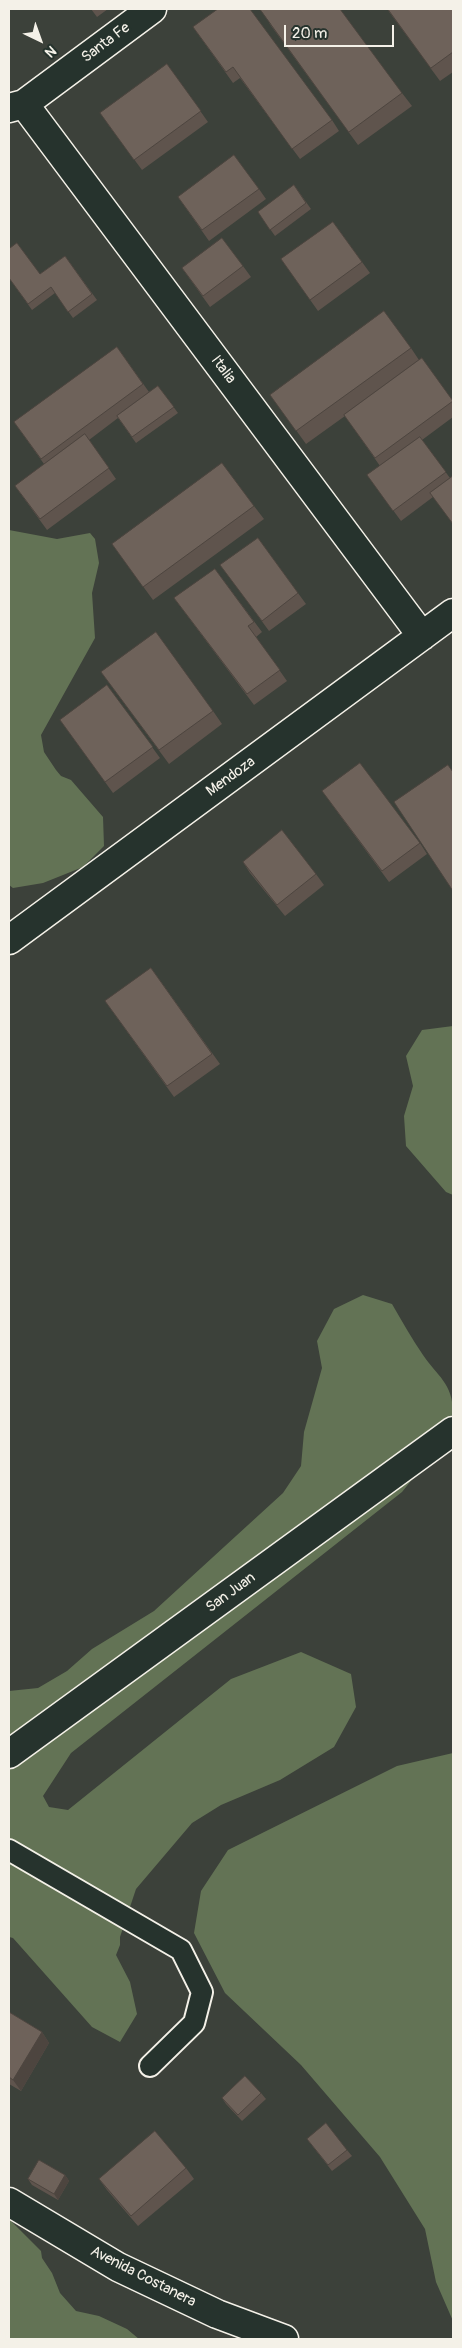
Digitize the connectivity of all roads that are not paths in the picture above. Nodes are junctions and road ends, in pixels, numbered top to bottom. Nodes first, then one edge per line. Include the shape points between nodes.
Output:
1 (152, 9) edge
2 (16, 106) edge
3 (453, 613) edge
4 (422, 636) junction
5 (9, 940) edge
6 (453, 1431) edge
7 (9, 1754) edge
8 (9, 1850) edge
9 (150, 2066) dead end
10 (9, 2202) edge
11 (284, 2339) edge

1 - 2 street, Santa Fe
2 - 4 street, Italia
3 - 4 street, Mendoza
4 - 5 street, Mendoza
6 - 7 street, San Juan
8 - 9 lane via 181,1950 202,1992 194,2023
10 - 11 street, Avenida Costanera via 118,2267 217,2314

